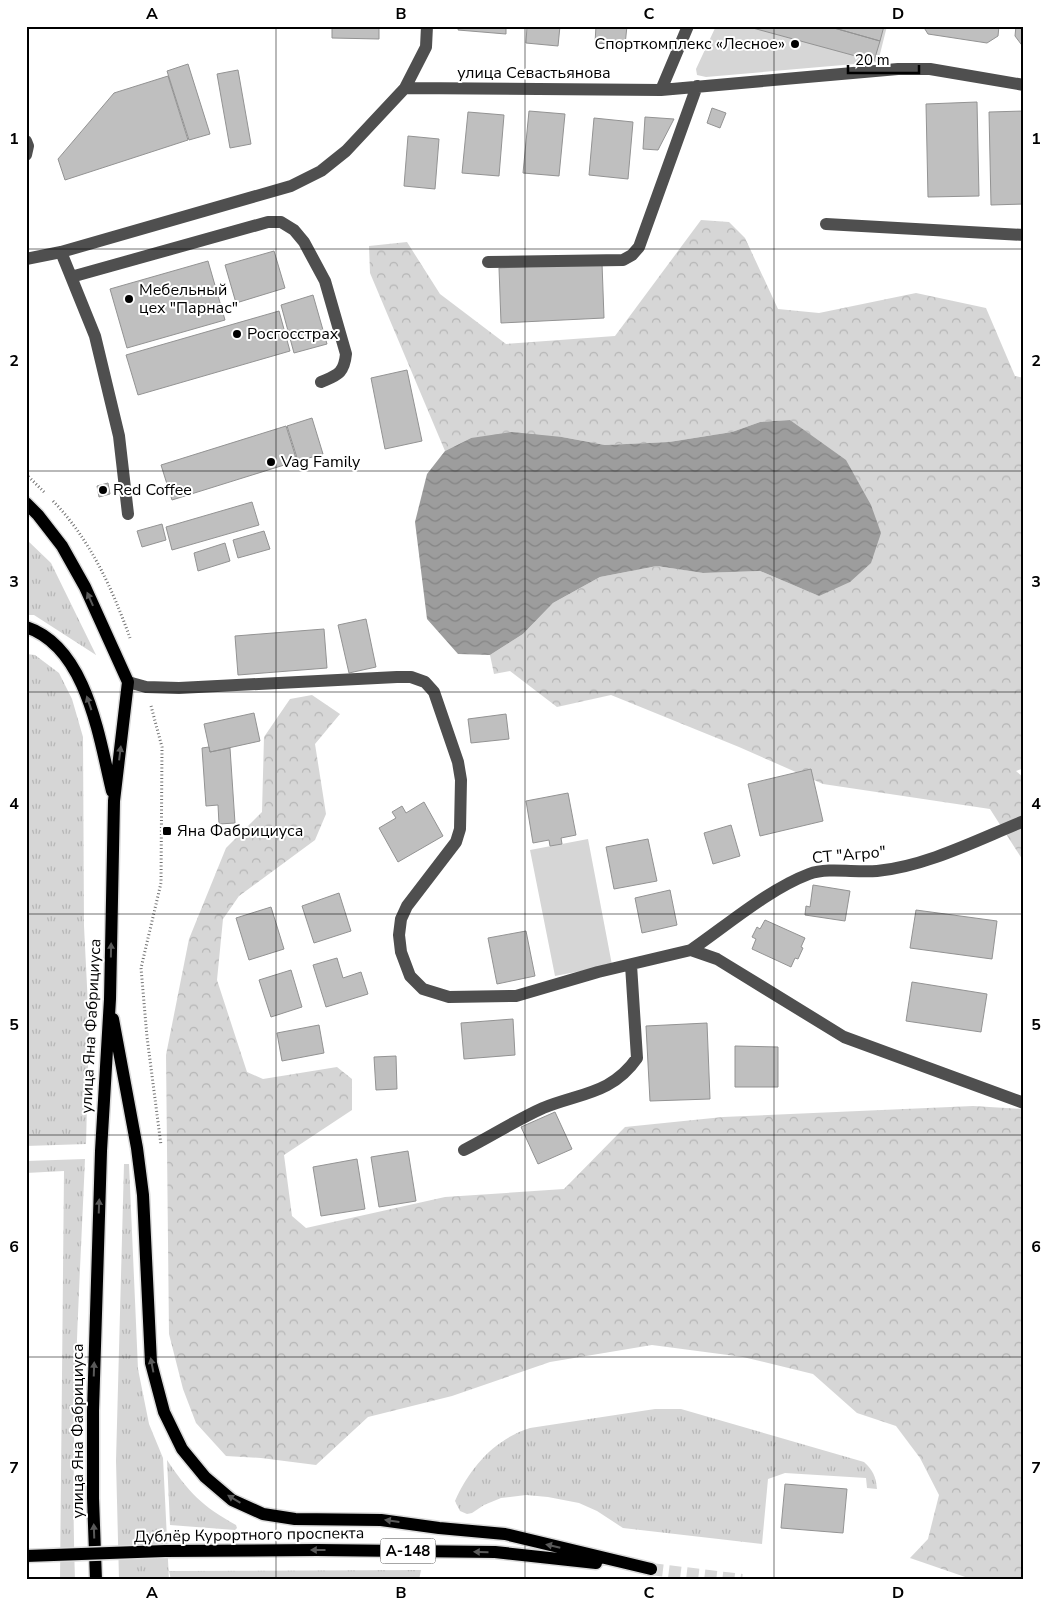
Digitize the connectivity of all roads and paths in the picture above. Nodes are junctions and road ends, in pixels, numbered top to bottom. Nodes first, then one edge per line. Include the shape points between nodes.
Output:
1 (428, 26) edge
2 (688, 26) edge
3 (1024, 85) edge
4 (697, 86) junction
5 (405, 88) junction
6 (661, 90) junction
7 (826, 224) dead end
8 (1024, 235) edge
9 (62, 252) junction
10 (26, 259) edge
11 (488, 262) dead end
12 (71, 277) junction
13 (321, 382) dead end
14 (26, 502) edge
15 (128, 514) dead end
16 (26, 627) edge
17 (128, 682) junction
18 (114, 801) junction
19 (1024, 821) edge
20 (691, 950) junction
21 (630, 965) junction
22 (110, 999) junction
23 (1024, 1103) edge
24 (464, 1150) dead end
25 (26, 1556) edge
26 (96, 1580) edge

1 - 5 street via 426,47
2 - 6 street
3 - 4 street, улица Севастьянова via 930,69 898,69
4 - 6 street, улица Севастьянова
4 - 11 street via 639,248 632,255 622,260
5 - 6 street, улица Севастьянова
5 - 9 street via 346,151 291,186
7 - 8 street
9 - 10 street
9 - 12 street
12 - 13 street via 268,222 281,222 304,242 324,281 346,354 342,372
12 - 15 street via 95,336 111,400 119,436
17 -> 14 main road via 85,586 62,546
18 -> 16 main road, А-148 via 83,685 54,644
18 -> 17 main road, улица Яна Фабрициуса / А-148
17 - 21 street via 146,687 179,688 397,677 425,682 434,692 458,762 460,828 456,842 407,906 401,919 401,952 410,976 423,989 448,997 516,996
22 -> 18 main road, улица Яна Фабрициуса / А-148
19 - 20 street, СТ "Агро" via 940,856 898,867 877,871 812,873 795,879
20 - 21 street
20 - 23 street via 717,959 844,1037
21 - 24 street via 637,1058 628,1070 610,1084 542,1109
22 - 25 main road, Дублёр Курортного проспекта / А-148, bridge via 137,1148 151,1364 164,1412 182,1449 204,1477 232,1500 263,1514 295,1519 381,1520 505,1534 651,1569 495,1552 165,1551
26 -> 22 main road, улица Яна Фабрициуса / А-148 via 93,1411 101,1151

